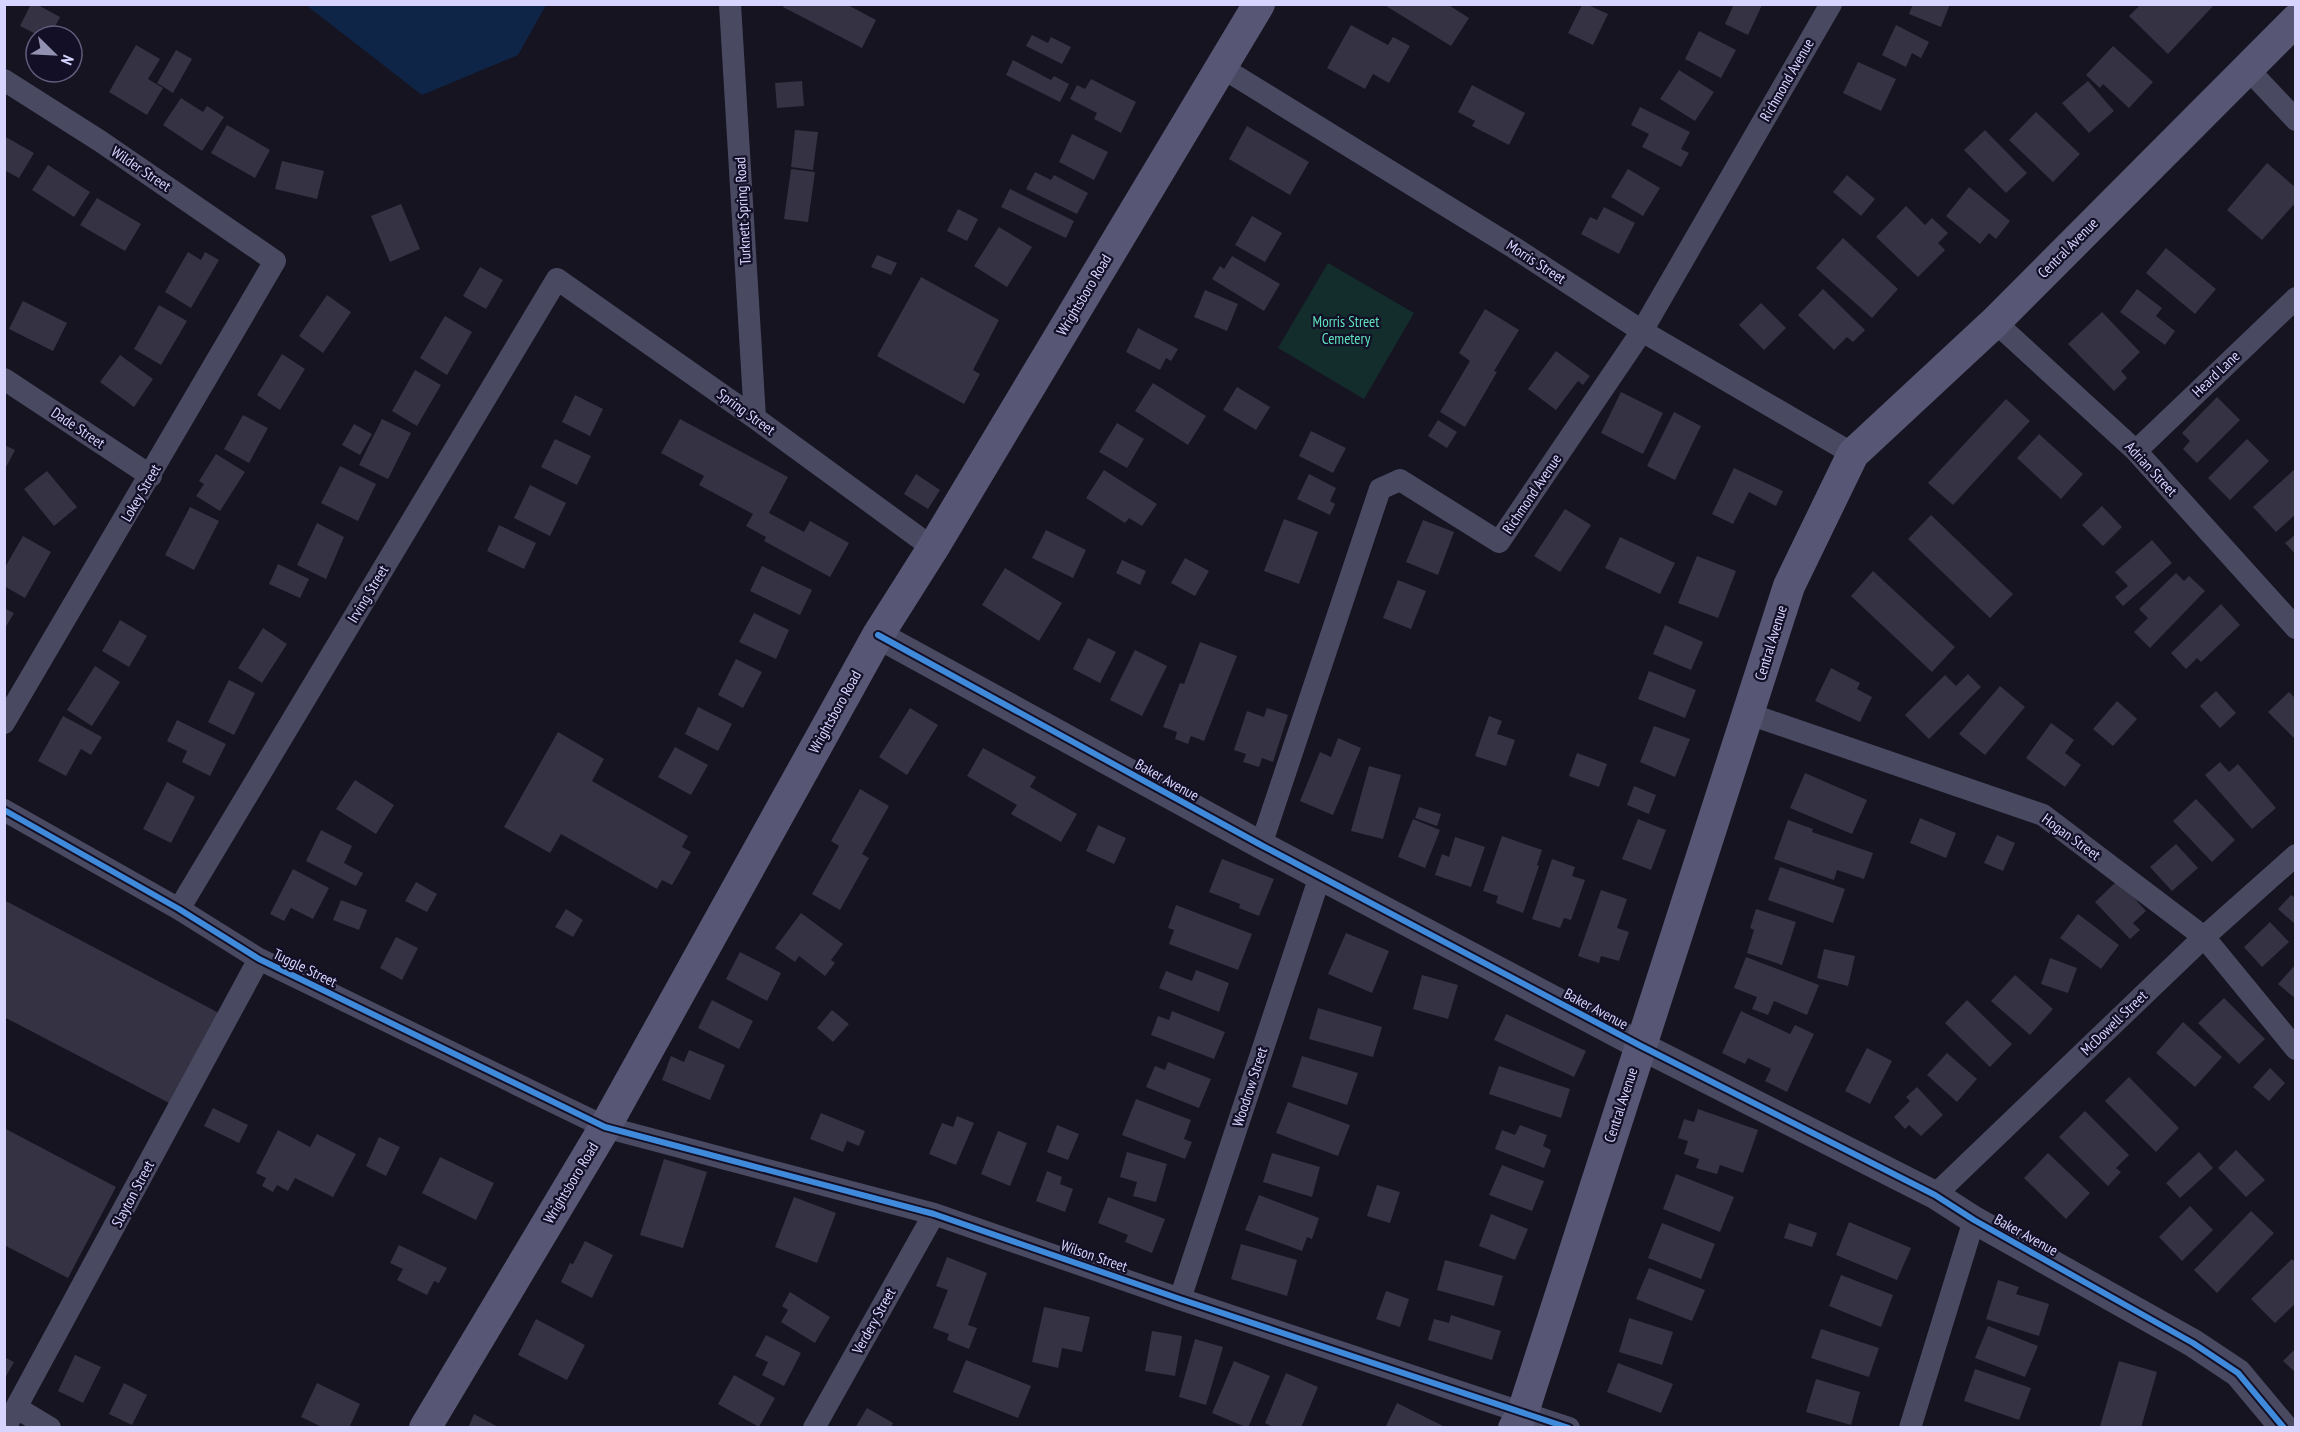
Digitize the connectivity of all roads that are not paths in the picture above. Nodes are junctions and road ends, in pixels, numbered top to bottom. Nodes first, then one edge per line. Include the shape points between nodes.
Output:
1 (730, 4) edge
2 (1259, 4) edge
3 (1831, 4) edge
4 (2295, 20) edge
5 (1221, 67) junction
6 (2247, 68) junction
7 (4, 80) edge
8 (2295, 120) edge
9 (275, 261) joint
10 (557, 279) joint
11 (2295, 298) edge
12 (1995, 321) junction
13 (1642, 331) junction
14 (4, 379) edge
15 (755, 418) junction
16 (2136, 451) junction
17 (1852, 454) junction
18 (151, 476) junction
19 (933, 548) junction
20 (2295, 628) edge
21 (878, 635) junction
22 (1749, 714) junction
23 (4, 723) edge
24 (4, 810) edge
25 (1261, 845) junction
26 (2295, 855) edge
27 (1320, 876) junction
28 (179, 909) junction
29 (2204, 937) junction
30 (259, 959) junction
31 (1641, 1046) junction
32 (2295, 1049) edge
33 (605, 1127) junction
34 (1935, 1195) junction
35 (934, 1214) junction
36 (1974, 1220) junction
37 (1180, 1299) junction
38 (17, 1408) junction
39 (1518, 1420) edge
40 (5, 1428) edge
41 (50, 1428) edge
42 (425, 1428) edge
43 (814, 1428) edge
44 (1569, 1428) edge
45 (1910, 1428) edge
46 (2284, 1428) edge

1 - 15 street, Turknett Spring Road
2 - 5 main road, Wrightsboro Road
3 - 13 street, Richmond Avenue
4 - 6 main road, Central Avenue
5 - 13 street, Morris Street
5 - 19 main road, Wrightsboro Road
6 - 8 street
6 - 12 main road, Central Avenue
7 - 9 street, Wilder Street
9 - 18 street, Lokey Street
10 - 15 street, Spring Street
10 - 28 street, Irving Street
11 - 16 street, Heard Lane
12 - 16 street, Adrian Street
12 - 17 main road, Central Avenue
13 - 17 street, Morris Street
13 - 25 street, Richmond Avenue via 1499,542 1400,480 1380,489
14 - 18 street, Dade Street
15 - 19 street, Spring Street
16 - 20 street, Adrian Street
17 - 22 main road, Central Avenue via 1789,586
18 - 23 street, Lokey Street
19 - 21 main road, Wrightsboro Road
21 - 25 street, Baker Avenue
21 - 33 main road, Wrightsboro Road
22 - 29 street, Hogan Street via 2043,815
22 - 31 main road, Central Avenue
24 - 28 street, Tuggle Street
25 - 27 street, Baker Avenue
26 - 29 street, McDowell Street
27 - 31 street, Baker Avenue
27 - 37 street, Woodrow Street
28 - 30 street, Tuggle Street
29 - 32 street, Hogan Street
29 - 34 street, McDowell Street
30 - 33 street, Tuggle Street
30 - 38 street, Slayton Street
31 - 34 street, Baker Avenue
31 - 39 main road, Central Avenue
33 - 35 street, Wilson Street
33 - 42 main road, Wrightsboro Road
34 - 36 street, Baker Avenue
35 - 37 street, Wilson Street
35 - 43 street, Verdery Street
36 - 45 street
36 - 46 street, Baker Avenue via 2193,1343 2238,1373
37 - 39 street, Wilson Street
38 - 40 street, Slayton Street
38 - 41 street
39 - 44 street, Wilson Street

